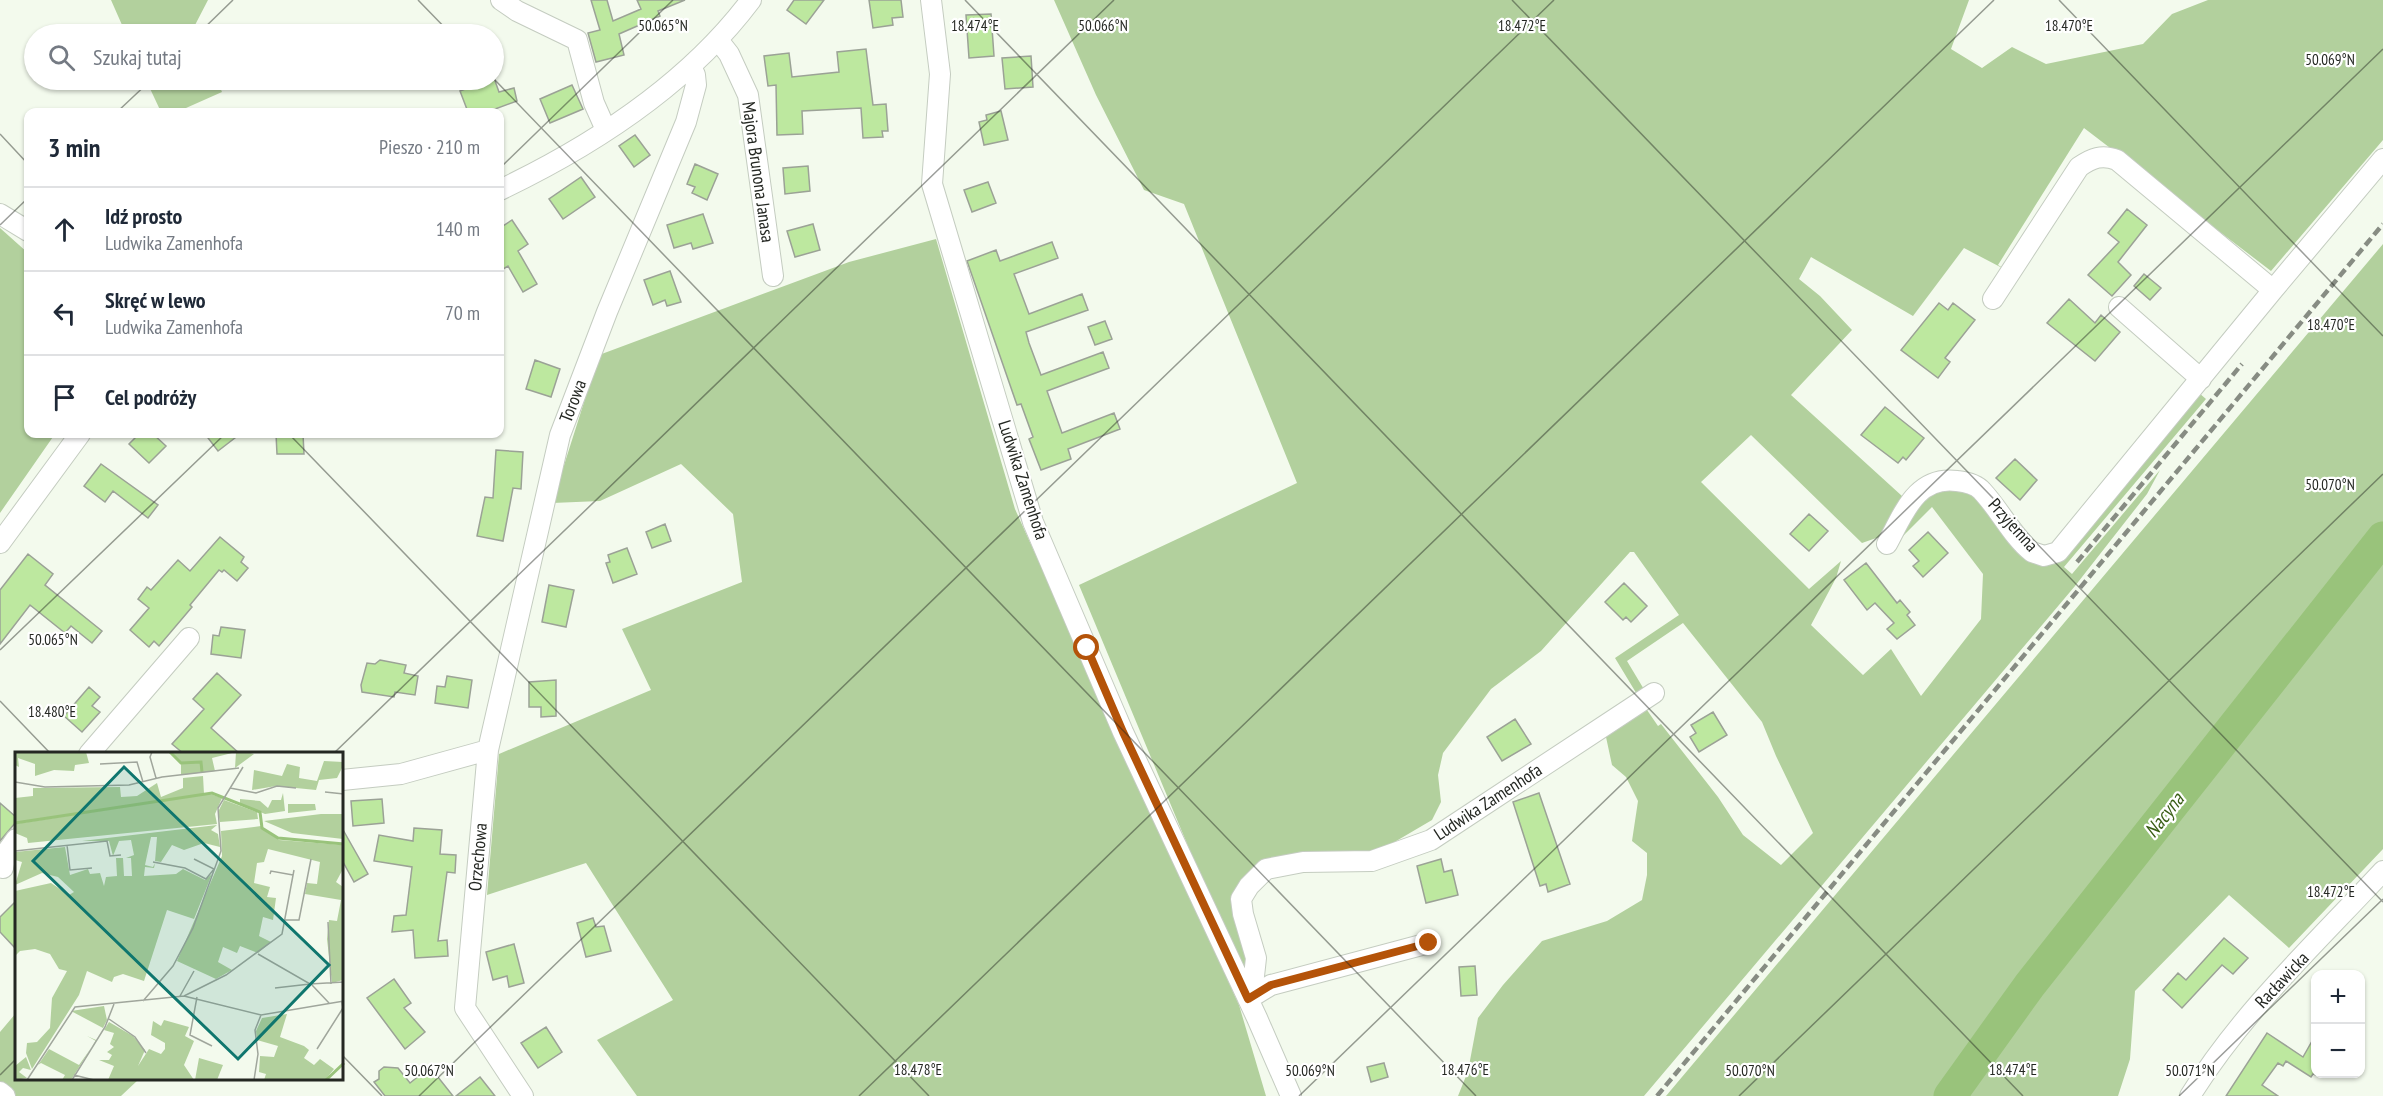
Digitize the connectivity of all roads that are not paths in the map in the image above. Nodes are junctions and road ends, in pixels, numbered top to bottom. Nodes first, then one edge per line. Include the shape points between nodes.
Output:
1 (501, 0) edge
2 (751, 0) edge
3 (931, 0) edge
4 (718, 40) junction
5 (691, 66) junction
6 (606, 130) junction
7 (2383, 159) edge
8 (504, 188) edge
9 (0, 214) edge
10 (24, 229) edge
11 (773, 276) dead end
12 (2273, 290) junction
13 (1993, 299) dead end
14 (2119, 308) dead end
15 (2201, 379) junction
16 (77, 438) edge
17 (0, 543) edge
18 (1887, 544) dead end
19 (189, 638) dead end
20 (1654, 693) dead end
21 (488, 750) junction
22 (91, 752) edge
23 (344, 780) edge
24 (15, 840) edge
25 (7, 867) edge
26 (2383, 871) edge
27 (1429, 943) dead end
28 (1248, 999) junction
29 (0, 1092) edge
30 (5, 1096) edge
31 (523, 1096) edge
32 (1291, 1096) edge
33 (2190, 1096) edge

1 - 6 street via 577,40 594,103
2 - 4 street
3 - 28 street, Ludwika Zamenhofa via 940,74 932,184 1033,522 1123,732
4 - 5 street
4 - 11 street, Majora Brunona Janasa via 729,54 748,96
5 - 6 street
5 - 21 street, Torowa via 696,85 686,122 560,435
6 - 8 street via 542,170
7 - 12 street, Przyjemna
9 - 10 street
12 - 13 street via 2107,156 2096,157 2079,167
12 - 15 street, Przyjemna
14 - 15 street
15 - 18 street, Przyjemna via 2058,552 2044,556 2032,552 1982,490 1952,480 1938,481 1911,499
16 - 17 street
19 - 22 street
20 - 28 street, Ludwika Zamenhofa via 1431,840 1372,861 1304,862 1266,869 1242,899 1256,958
21 - 23 street via 401,774
21 - 31 street, Orzechowa via 465,1008
24 - 25 street via 6,853
26 - 33 street, Racławicka via 2251,1014
27 - 28 street via 1271,985
28 - 32 street, Ludwika Zamenhofa
29 - 30 street

